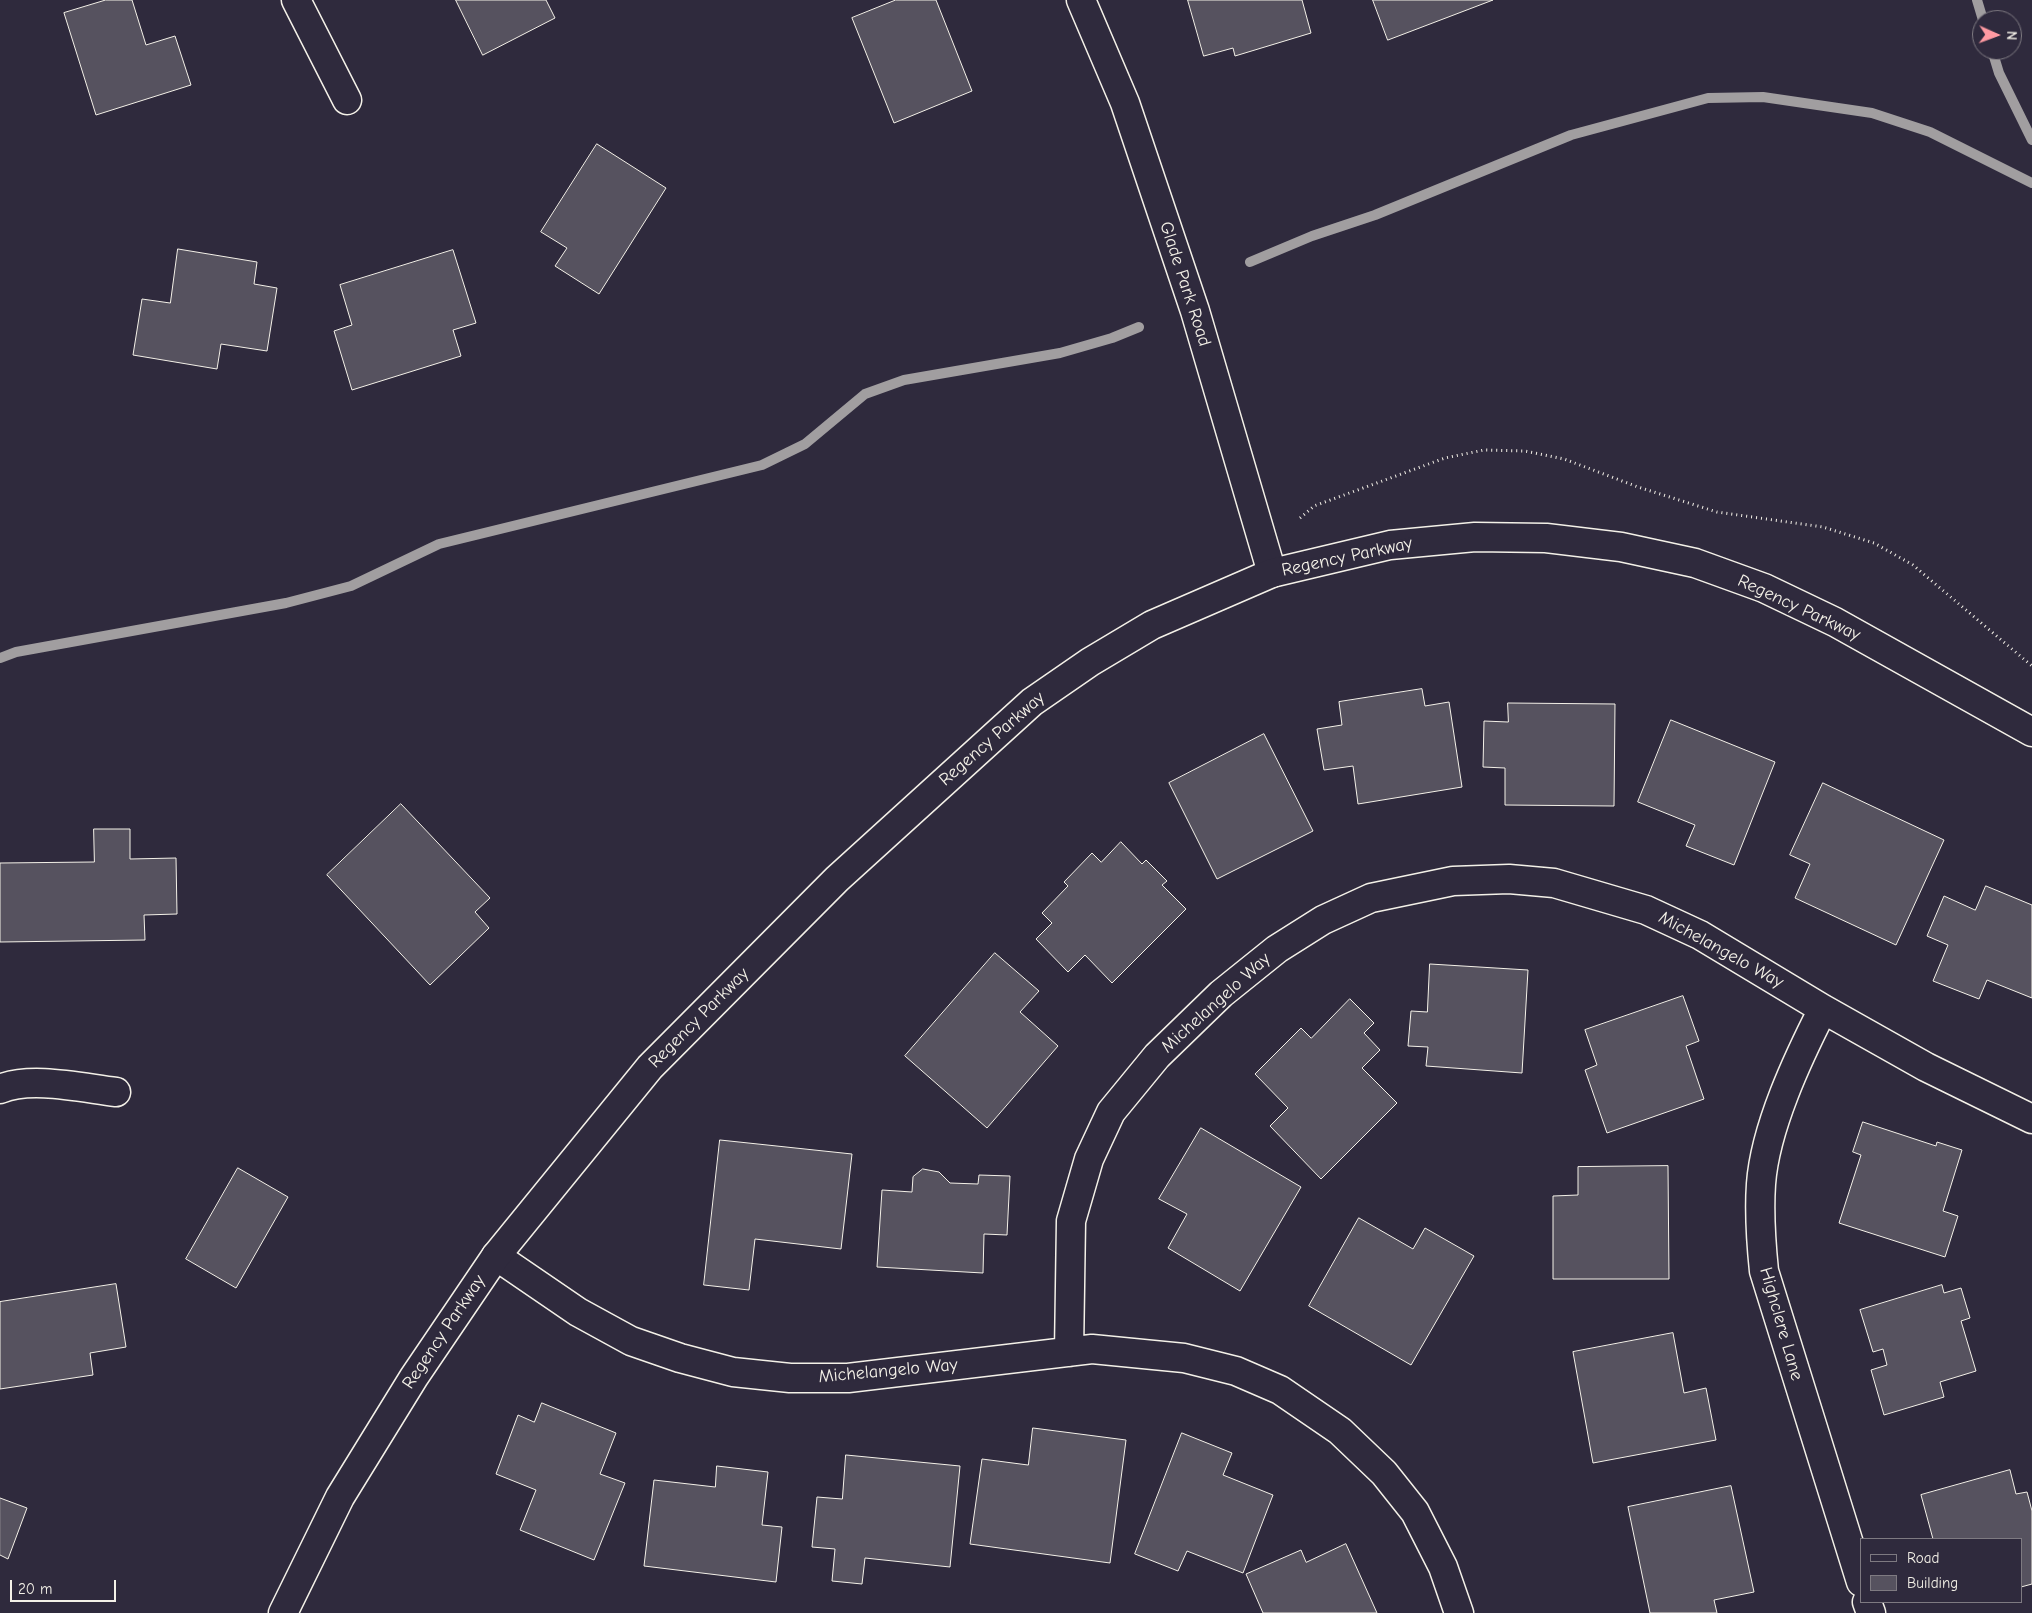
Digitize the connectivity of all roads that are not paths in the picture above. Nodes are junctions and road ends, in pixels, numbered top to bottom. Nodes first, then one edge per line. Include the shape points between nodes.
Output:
1 (296, 0) edge
2 (1081, 0) edge
3 (347, 100) dead end
4 (1272, 573) junction
5 (2032, 732) edge
6 (1823, 1009) junction
7 (0, 1089) edge
8 (116, 1092) dead end
9 (2032, 1119) edge
10 (496, 1256) junction
11 (1069, 1352) junction
12 (1860, 1579) edge
13 (283, 1613) edge
14 (1460, 1613) edge

1 - 3 street
2 - 4 street, Glade Park Road via 1125,103 1192,302
4 - 5 street, Regency Parkway via 1390,545 1475,537 1546,538 1621,547 1695,563 1764,588 1835,622
4 - 10 street, Regency Parkway via 1152,625 1032,702 837,879 650,1067
6 - 9 street, Michelangelo Way via 1926,1067
6 - 11 street, Michelangelo Way via 1700,935 1646,910 1554,883 1509,879 1453,881 1371,898 1323,920 1277,949 1221,994 1157,1056 1111,1112 1088,1159 1070,1221
6 - 12 street, Highclere Lane via 1788,1083 1771,1134 1761,1182 1760,1227 1764,1271
7 - 8 street via 37,1083
10 - 11 street, Michelangelo Way via 578,1312 631,1341 733,1372 790,1378 848,1378
10 - 13 street, Regency Parkway via 414,1377 340,1497
11 - 14 street, Michelangelo Way via 1092,1349 1184,1358 1236,1371 1280,1390 1340,1431 1384,1473 1415,1512 1443,1567

